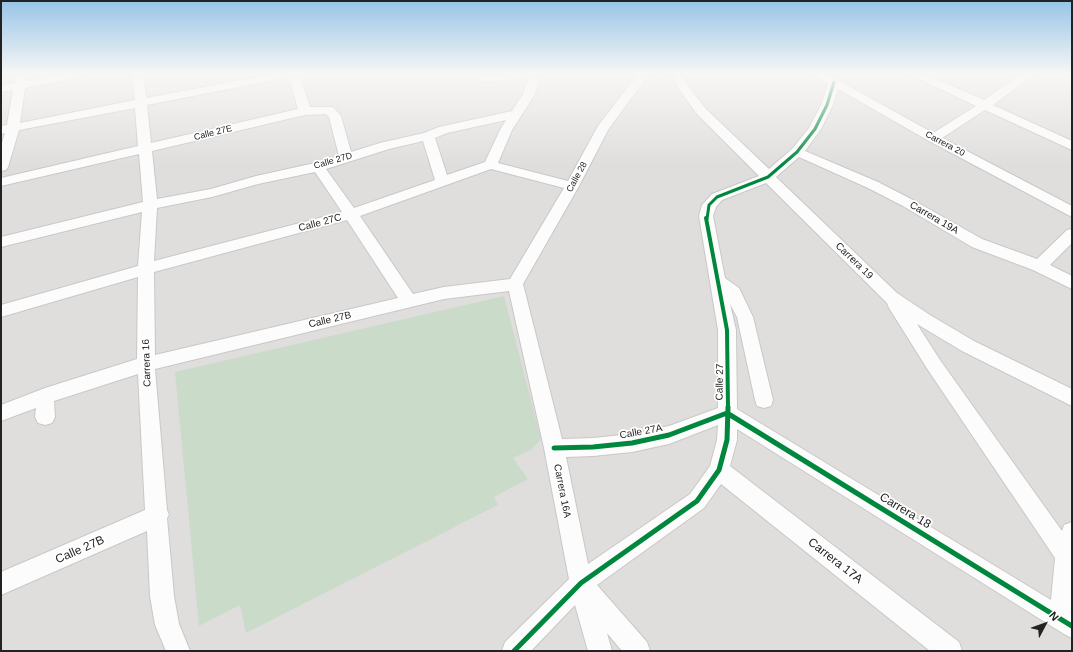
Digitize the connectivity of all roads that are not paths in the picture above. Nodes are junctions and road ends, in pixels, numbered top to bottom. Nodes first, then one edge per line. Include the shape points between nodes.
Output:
1 (14, 104) edge
2 (129, 104) edge
3 (141, 104) edge
4 (303, 104) edge
5 (522, 104) edge
6 (621, 104) edge
7 (697, 104) edge
8 (827, 104) edge
9 (873, 104) edge
10 (985, 105) joint
11 (305, 111) junction
12 (516, 114) junction
13 (7, 129) edge
14 (428, 136) junction
15 (933, 138) junction
16 (1072, 146) edge
17 (145, 150) junction
18 (797, 152) junction
19 (346, 158) junction
20 (490, 165) junction
21 (318, 166) junction
22 (1, 167) edge
23 (768, 178) junction
24 (442, 181) junction
25 (1, 182) edge
26 (572, 186) junction
27 (150, 205) junction
28 (1072, 212) edge
29 (351, 214) junction
30 (1072, 234) edge
31 (1, 242) edge
32 (1039, 266) junction
33 (146, 269) junction
34 (718, 281) junction
35 (1072, 283) edge
36 (515, 284) junction
37 (891, 297) junction
38 (409, 301) junction
39 (1, 311) edge
40 (146, 364) junction
41 (45, 396) junction
42 (1072, 398) edge
43 (764, 400) dead end
44 (1, 413) edge
45 (727, 413) junction
46 (45, 417) dead end
47 (554, 448) junction
48 (719, 470) junction
49 (158, 516) junction
50 (1072, 533) edge
51 (1066, 554) junction
52 (581, 583) junction
53 (1, 584) edge
54 (1067, 622) edge
55 (178, 651) edge
56 (514, 651) edge
57 (600, 651) edge
58 (638, 651) edge
59 (950, 651) edge

1 - 13 street
2 - 13 street
3 - 17 street, Carrera 16
4 - 11 street
5 - 12 street
6 - 26 street, Calle 28 via 602,129
7 - 23 street, Carrera 19
8 - 18 street, Calle 27 via 815,129
9 - 15 street, Carrera 20
10 - 15 street
10 - 16 street
11 - 17 street, Calle 27E
11 - 19 street, Calle 27E via 329,110 335,116
12 - 14 street, Calle 27D via 443,130
12 - 20 street
13 - 22 street
14 - 19 street, Calle 27D
14 - 24 street
15 - 28 street, Carrera 20
17 - 25 street
17 - 27 street, Carrera 16
18 - 23 street, Calle 27
18 - 32 street, Carrera 19A via 873,185 977,243
19 - 21 street, Calle 27D
20 - 24 street, Calle 27C
20 - 26 street
21 - 27 street, Calle 27D
21 - 29 street
23 - 34 street, Calle 27 via 717,197 709,205 706,216
23 - 37 street, Carrera 19
24 - 29 street, Calle 27C
26 - 36 street, Calle 28
27 - 31 street
27 - 33 street, Carrera 16
29 - 33 street, Calle 27C
29 - 38 street
30 - 32 street
32 - 35 street, Carrera 19A
33 - 39 street
33 - 40 street, Carrera 16
34 - 43 street via 733,292 745,317
34 - 45 street, Calle 27 via 727,330
36 - 38 street, Calle 27B via 444,293
36 - 47 street, Carrera 16A
37 - 42 street, Carrera 19 via 968,346
37 - 51 street via 934,365
38 - 40 street, Calle 27B
40 - 41 street
40 - 49 street, Carrera 16
41 - 44 street
41 - 46 street
45 - 47 street, Calle 27A via 669,435 632,443
45 - 48 street, Calle 27 via 727,440
45 - 54 street, Carrera 18
47 - 52 street, Carrera 16A
48 - 52 street, Calle 27 via 697,502
48 - 59 street, Carrera 17A
49 - 53 street, Calle 27B
49 - 55 street, Carrera 16 via 162,596 167,625
50 - 51 street
51 - 54 street
52 - 56 street, Calle 27
52 - 57 street, Carrera 16A
52 - 58 street

